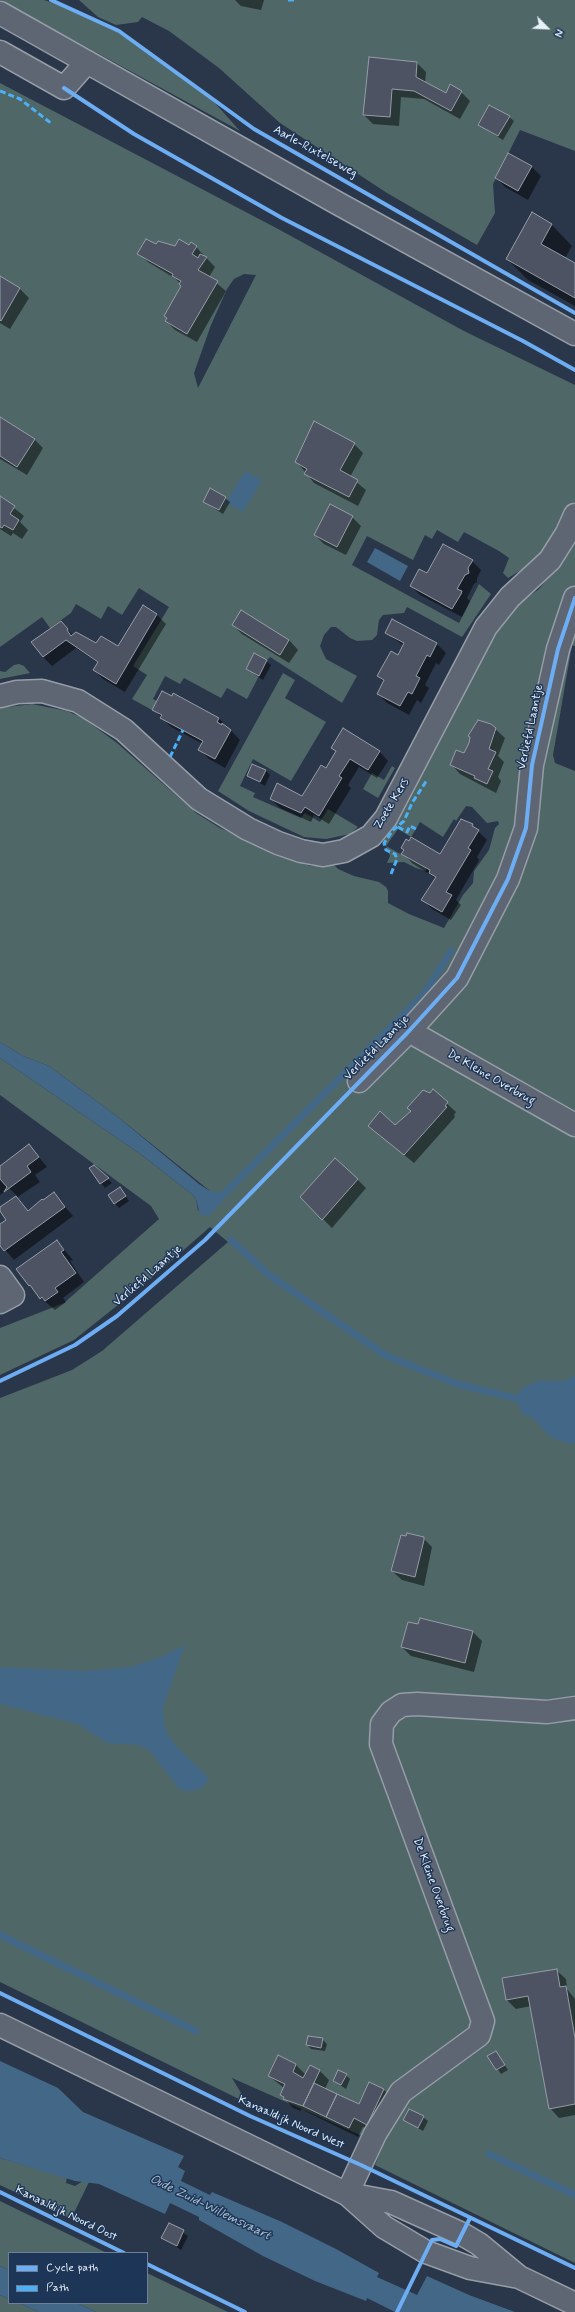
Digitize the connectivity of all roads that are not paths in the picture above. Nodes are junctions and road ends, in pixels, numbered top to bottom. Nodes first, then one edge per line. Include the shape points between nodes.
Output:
1 (0, 13) edge
2 (0, 52) edge
3 (87, 62) junction
4 (575, 334) edge
5 (574, 519) edge
6 (575, 598) edge
7 (0, 696) edge
8 (409, 1031) junction
9 (359, 1080) dead end
10 (575, 1124) edge
11 (0, 1277) edge
12 (0, 1302) edge
13 (575, 1708) edge
14 (0, 2025) edge
15 (347, 2194) junction
16 (519, 2277) junction
17 (575, 2304) edge

1 - 3 street
2 - 3 street via 64,88
3 - 4 street
5 - 7 street, Zoete Kers via 550,560 510,597 486,627 386,818 371,836 345,851 323,855 307,853 278,844 248,829 199,798 124,730 78,701 42,691
6 - 8 street, Verliefd Laantje via 558,649 532,765 526,828 508,879 457,978
8 - 9 street, Verliefd Laantje
8 - 10 street, De Kleine Overbrug
11 - 12 street via 13,1295
13 - 15 street, De Kleine Overbrug via 547,1712 402,1705 391,1712 382,1724 381,1744 483,2021 479,2036 401,2092 375,2134
14 - 15 street
15 - 16 street via 391,2202 462,2234 479,2244
15 - 16 street via 384,2227 426,2252 470,2268
16 - 17 street

